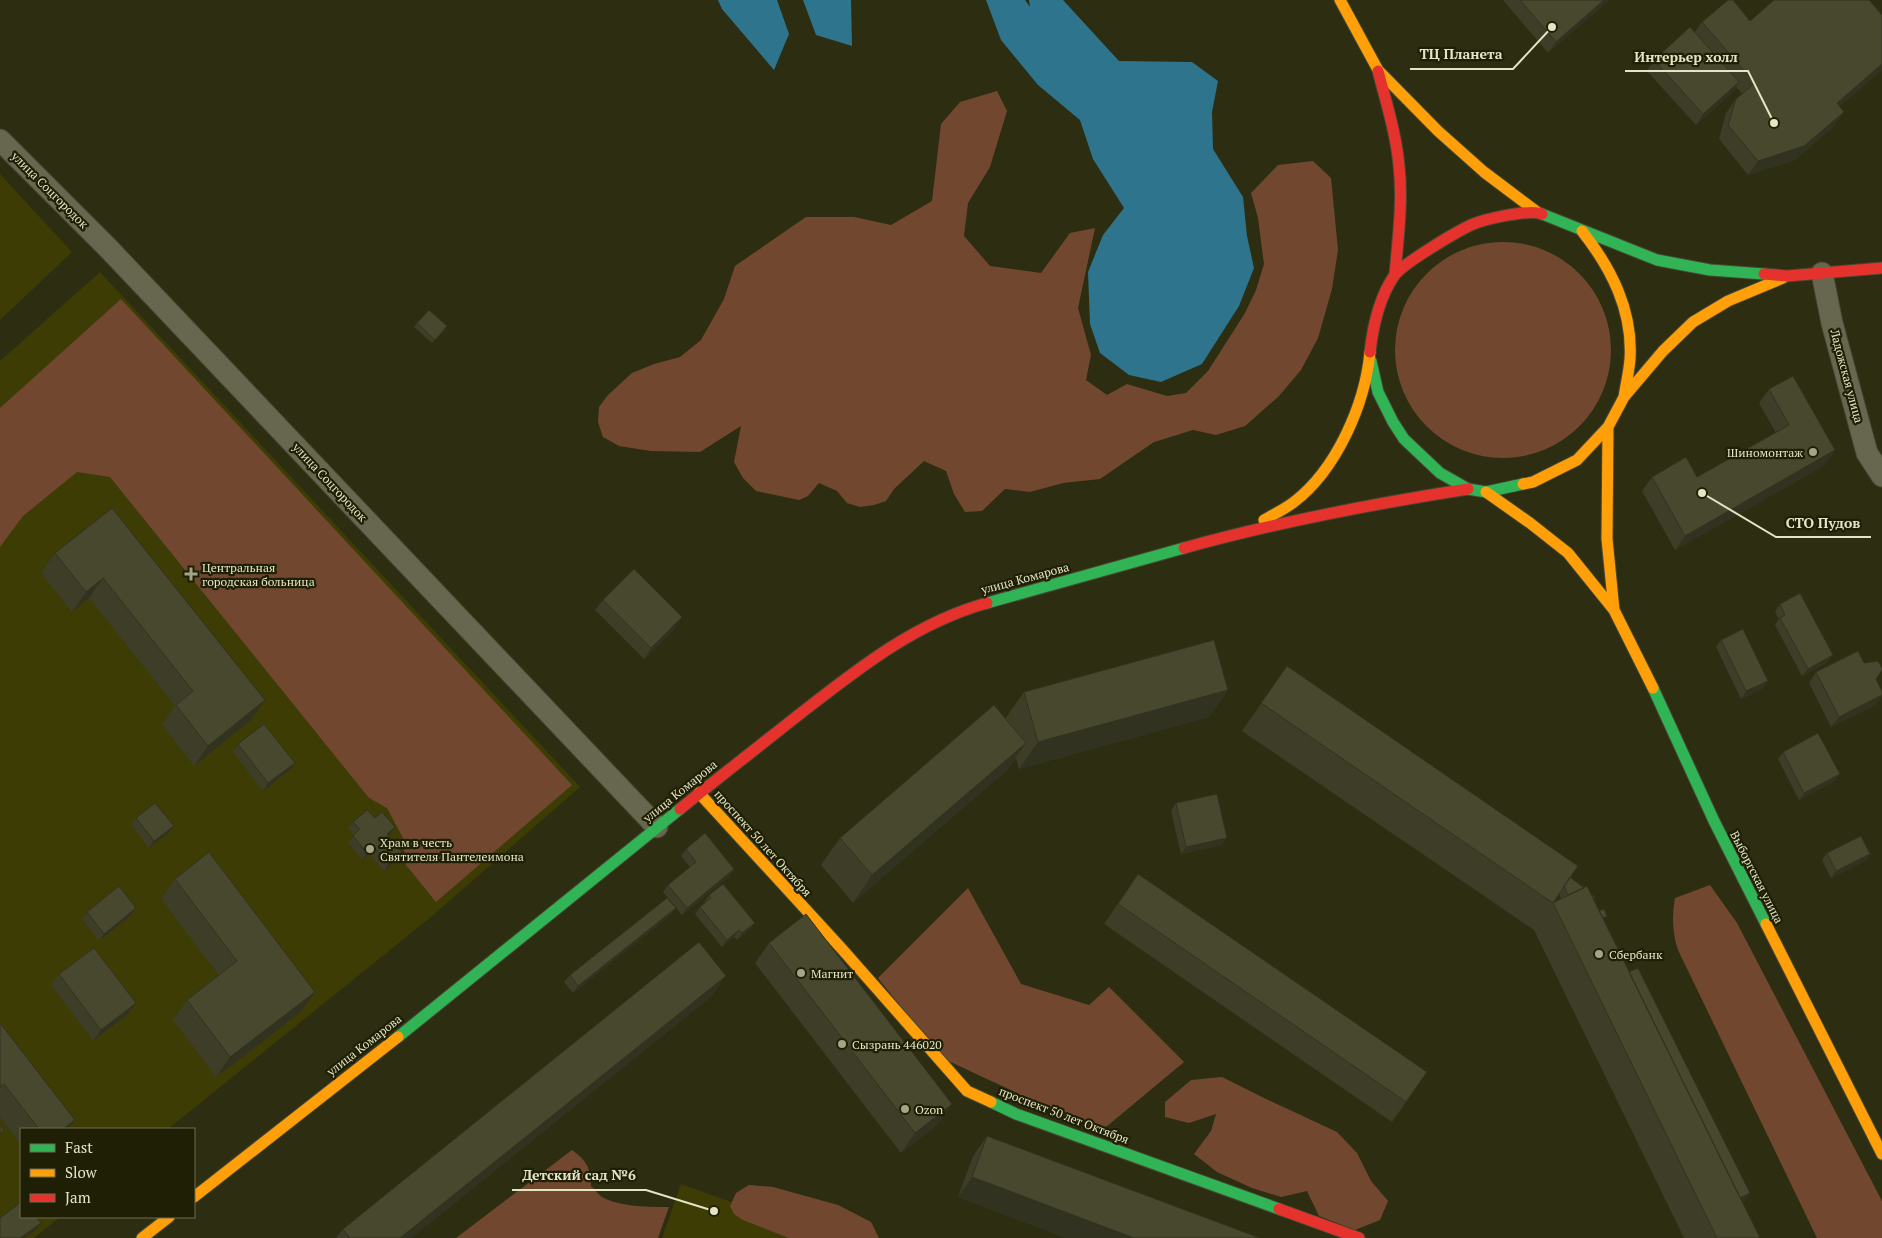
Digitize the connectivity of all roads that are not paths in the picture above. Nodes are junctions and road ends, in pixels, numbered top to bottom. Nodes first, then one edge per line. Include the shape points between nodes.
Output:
1 (1340, 0) edge
2 (1378, 70) junction
3 (0, 140) edge
4 (1537, 212) junction
5 (1582, 231) junction
6 (1882, 268) edge
7 (1822, 273) junction
8 (1394, 274) junction
9 (1787, 276) junction
10 (1370, 357) junction
11 (1624, 397) junction
12 (1608, 427) junction
13 (1882, 476) edge
14 (1468, 489) junction
15 (1486, 492) junction
16 (1248, 530) junction
17 (1614, 610) junction
18 (699, 793) junction
19 (657, 827) junction
20 (1882, 1154) edge
21 (195, 1196) edge
22 (168, 1218) edge
23 (142, 1238) edge
24 (1359, 1238) edge

1 - 2 main road
2 - 4 main road via 1477,166
2 - 8 main road via 1400,177 1400,219
3 - 19 street, улица Соцгородок via 109,249
4 - 5 main road
4 - 8 main road via 1472,224
5 - 9 main road via 1657,260 1710,270
5 - 11 main road via 1617,282 1628,320 1630,355
6 - 7 main road
7 - 9 main road
7 - 13 street, Ладожская улица via 1867,453
8 - 10 main road via 1380,302
9 - 11 main road via 1728,300 1693,322
10 - 14 main road via 1378,392 1404,439 1440,473
10 - 16 main road via 1358,408 1336,456 1312,486 1293,503
11 - 12 main road
12 - 15 main road via 1577,460 1533,482
12 - 17 main road via 1607,539
14 - 15 main road
14 - 16 main road via 1384,502
15 - 17 main road via 1568,553
16 - 18 main road, улица Комарова via 992,601 940,619 882,652
17 - 20 main road, Выборгская улица via 1714,822
18 - 19 main road, улица Комарова
18 - 24 main road, проспект 50 лет Октября via 967,1090 1016,1114
19 - 21 main road, улица Комарова via 397,1038
22 - 23 main road

